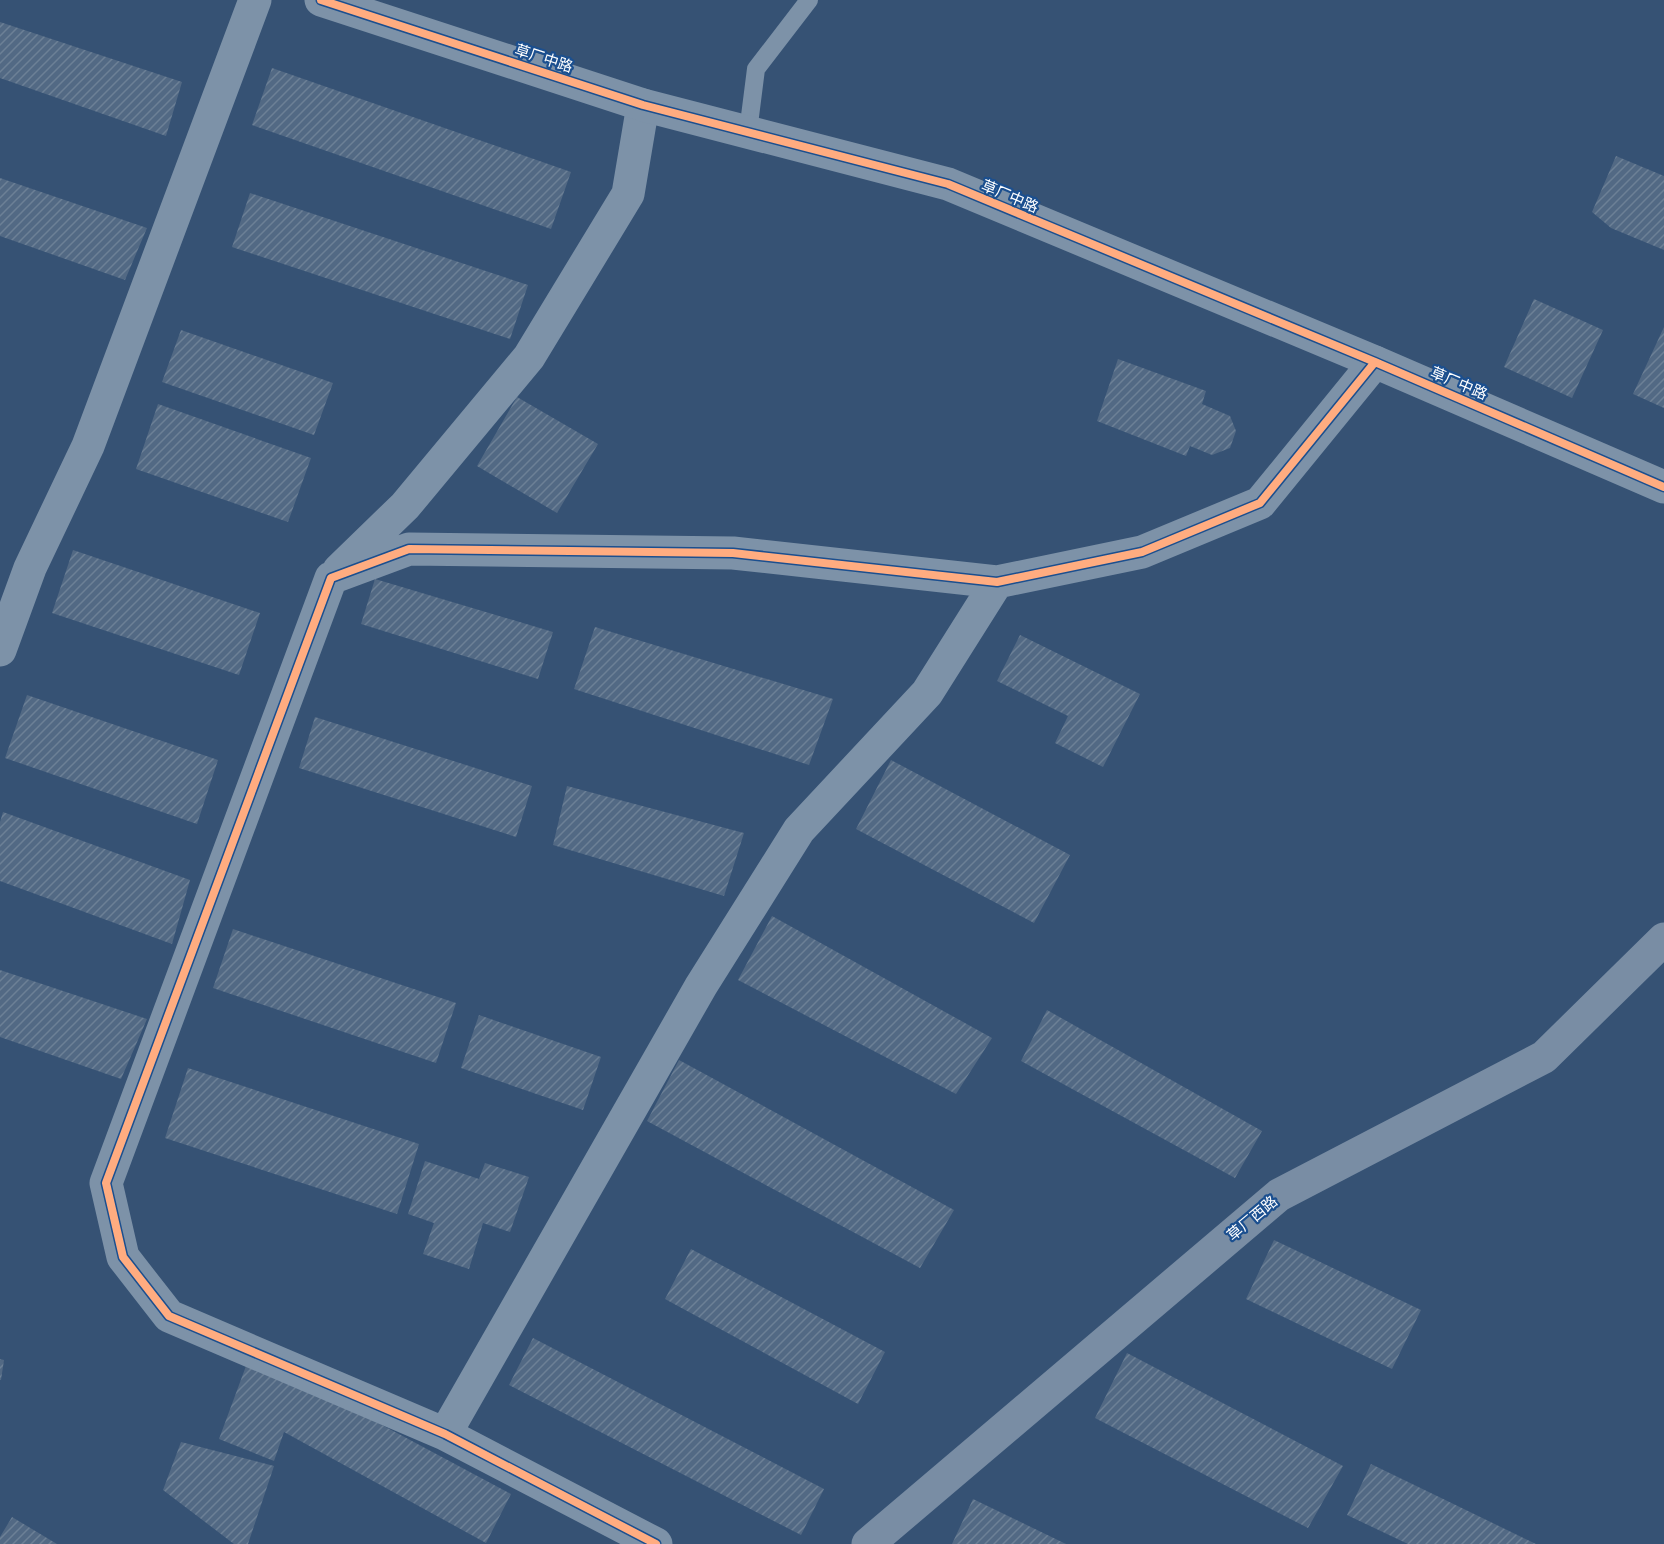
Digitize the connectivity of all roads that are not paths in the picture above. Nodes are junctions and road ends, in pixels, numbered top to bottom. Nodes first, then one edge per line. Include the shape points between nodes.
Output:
1 (255, 0) edge
2 (321, 0) edge
3 (809, 0) edge
4 (643, 105) junction
5 (748, 132) junction
6 (1375, 362) junction
7 (1664, 487) edge
8 (331, 578) junction
9 (996, 582) junction
10 (0, 650) edge
11 (1664, 939) edge
12 (445, 1434) junction
13 (656, 1544) edge
14 (868, 1544) edge

1 - 10 street via 88,446 30,568
2 - 4 street, 草厂中路
3 - 5 lane via 756,69
4 - 5 street, 草厂中路
4 - 8 street via 628,194 529,357 405,506
5 - 6 street, 草厂中路 via 948,184
6 - 7 street, 草厂中路
6 - 9 street via 1260,503 1142,552
8 - 9 street via 409,549 733,553
8 - 12 street via 106,1183 123,1257 169,1316
9 - 12 street via 927,693 800,830 701,986
11 - 14 main road, 草厂西路 via 1544,1057 1279,1195
12 - 13 street

